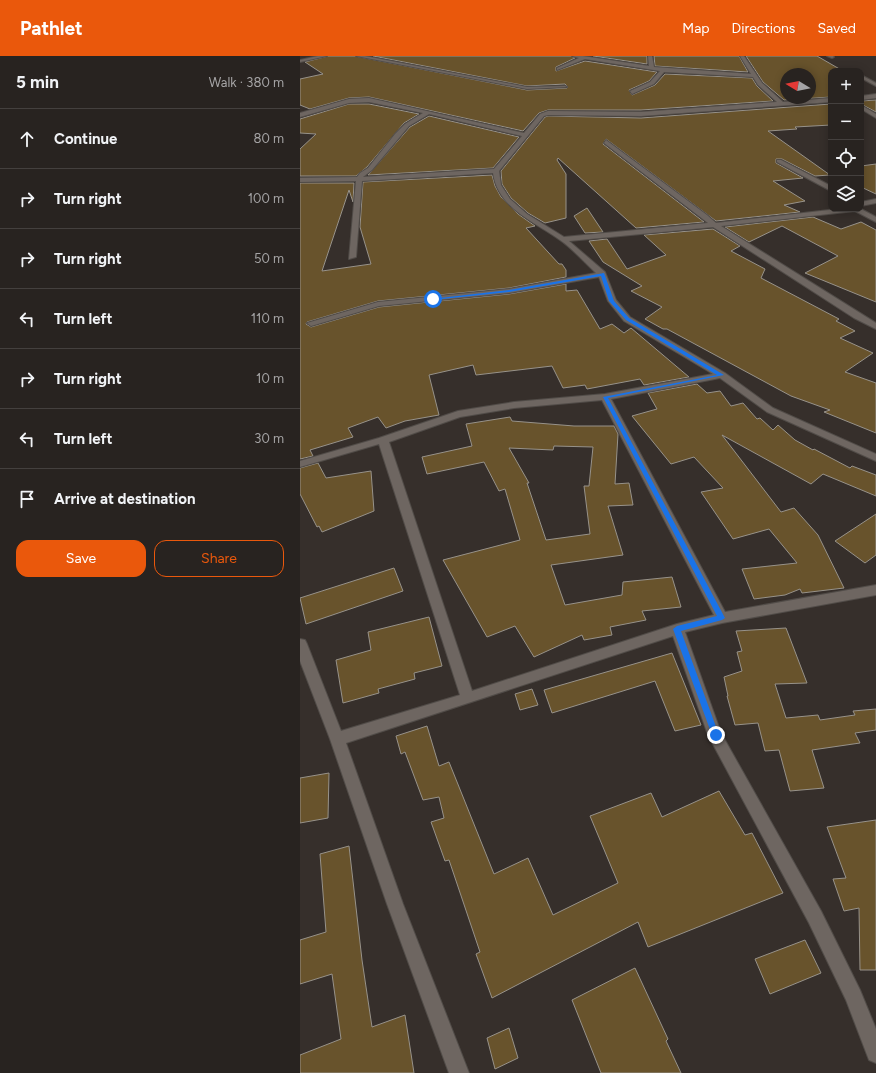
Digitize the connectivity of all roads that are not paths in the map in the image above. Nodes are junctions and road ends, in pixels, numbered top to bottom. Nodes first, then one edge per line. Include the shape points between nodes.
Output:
1 (325, 56) edge
2 (358, 56) edge
3 (574, 56) edge
4 (650, 56) edge
5 (742, 56) edge
6 (750, 56) edge
7 (583, 58) junction
8 (300, 61) edge
9 (559, 69) dead end
10 (652, 69) junction
11 (663, 70) junction
12 (755, 76) junction
13 (864, 78) edge
14 (876, 85) edge
15 (565, 88) dead end
16 (876, 90) edge
17 (632, 92) dead end
18 (875, 96) edge
19 (864, 98) edge
20 (828, 100) edge
21 (816, 101) edge
22 (780, 102) joint
23 (864, 109) edge
24 (428, 112) junction
25 (300, 115) edge
26 (876, 116) edge
27 (526, 135) junction
28 (606, 142) dead end
29 (779, 161) dead end
30 (496, 170) junction
31 (359, 179) junction
32 (300, 180) edge
33 (828, 187) edge
34 (876, 201) edge
35 (864, 203) edge
36 (829, 212) edge
37 (861, 212) edge
38 (876, 220) edge
39 (714, 225) junction
40 (563, 239) junction
41 (352, 257) dead end
42 (602, 274) junction
43 (310, 323) dead end
44 (876, 326) edge
45 (722, 375) junction
46 (605, 397) junction
47 (383, 440) junction
48 (876, 458) edge
49 (300, 464) edge
50 (876, 590) edge
51 (722, 618) junction
52 (677, 629) junction
53 (300, 644) edge
54 (468, 698) junction
55 (337, 739) junction
56 (876, 1053) edge
57 (459, 1073) edge

1 - 8 street
2 - 15 street via 527,88
3 - 7 street
4 - 10 street
5 - 6 street
5 - 12 street
7 - 9 street
7 - 10 street
10 - 11 street
11 - 12 street
11 - 17 street via 652,83
12 - 22 street
13 - 14 street
16 - 18 street
18 - 19 street
20 - 21 street
22 - 27 street via 642,114 548,113 542,115
23 - 26 street
24 - 25 street via 359,100
24 - 27 street
24 - 31 street via 407,125
27 - 30 street
28 - 39 street
29 - 33 street
30 - 31 street
30 - 40 street via 498,185 508,200 525,215
31 - 32 street
31 - 41 street
34 - 35 street
36 - 39 street
37 - 38 street
39 - 40 street
39 - 44 street
40 - 42 street
42 - 43 street via 509,291 378,304
42 - 45 street via 612,301 627,319
45 - 46 street
45 - 48 street via 770,410
46 - 47 street via 514,405 458,414
46 - 51 street
47 - 49 street
47 - 54 street
50 - 51 street
51 - 52 street
52 - 54 street
52 - 56 street via 716,735 815,917 854,996
53 - 55 street
54 - 55 street
55 - 57 street via 394,904

